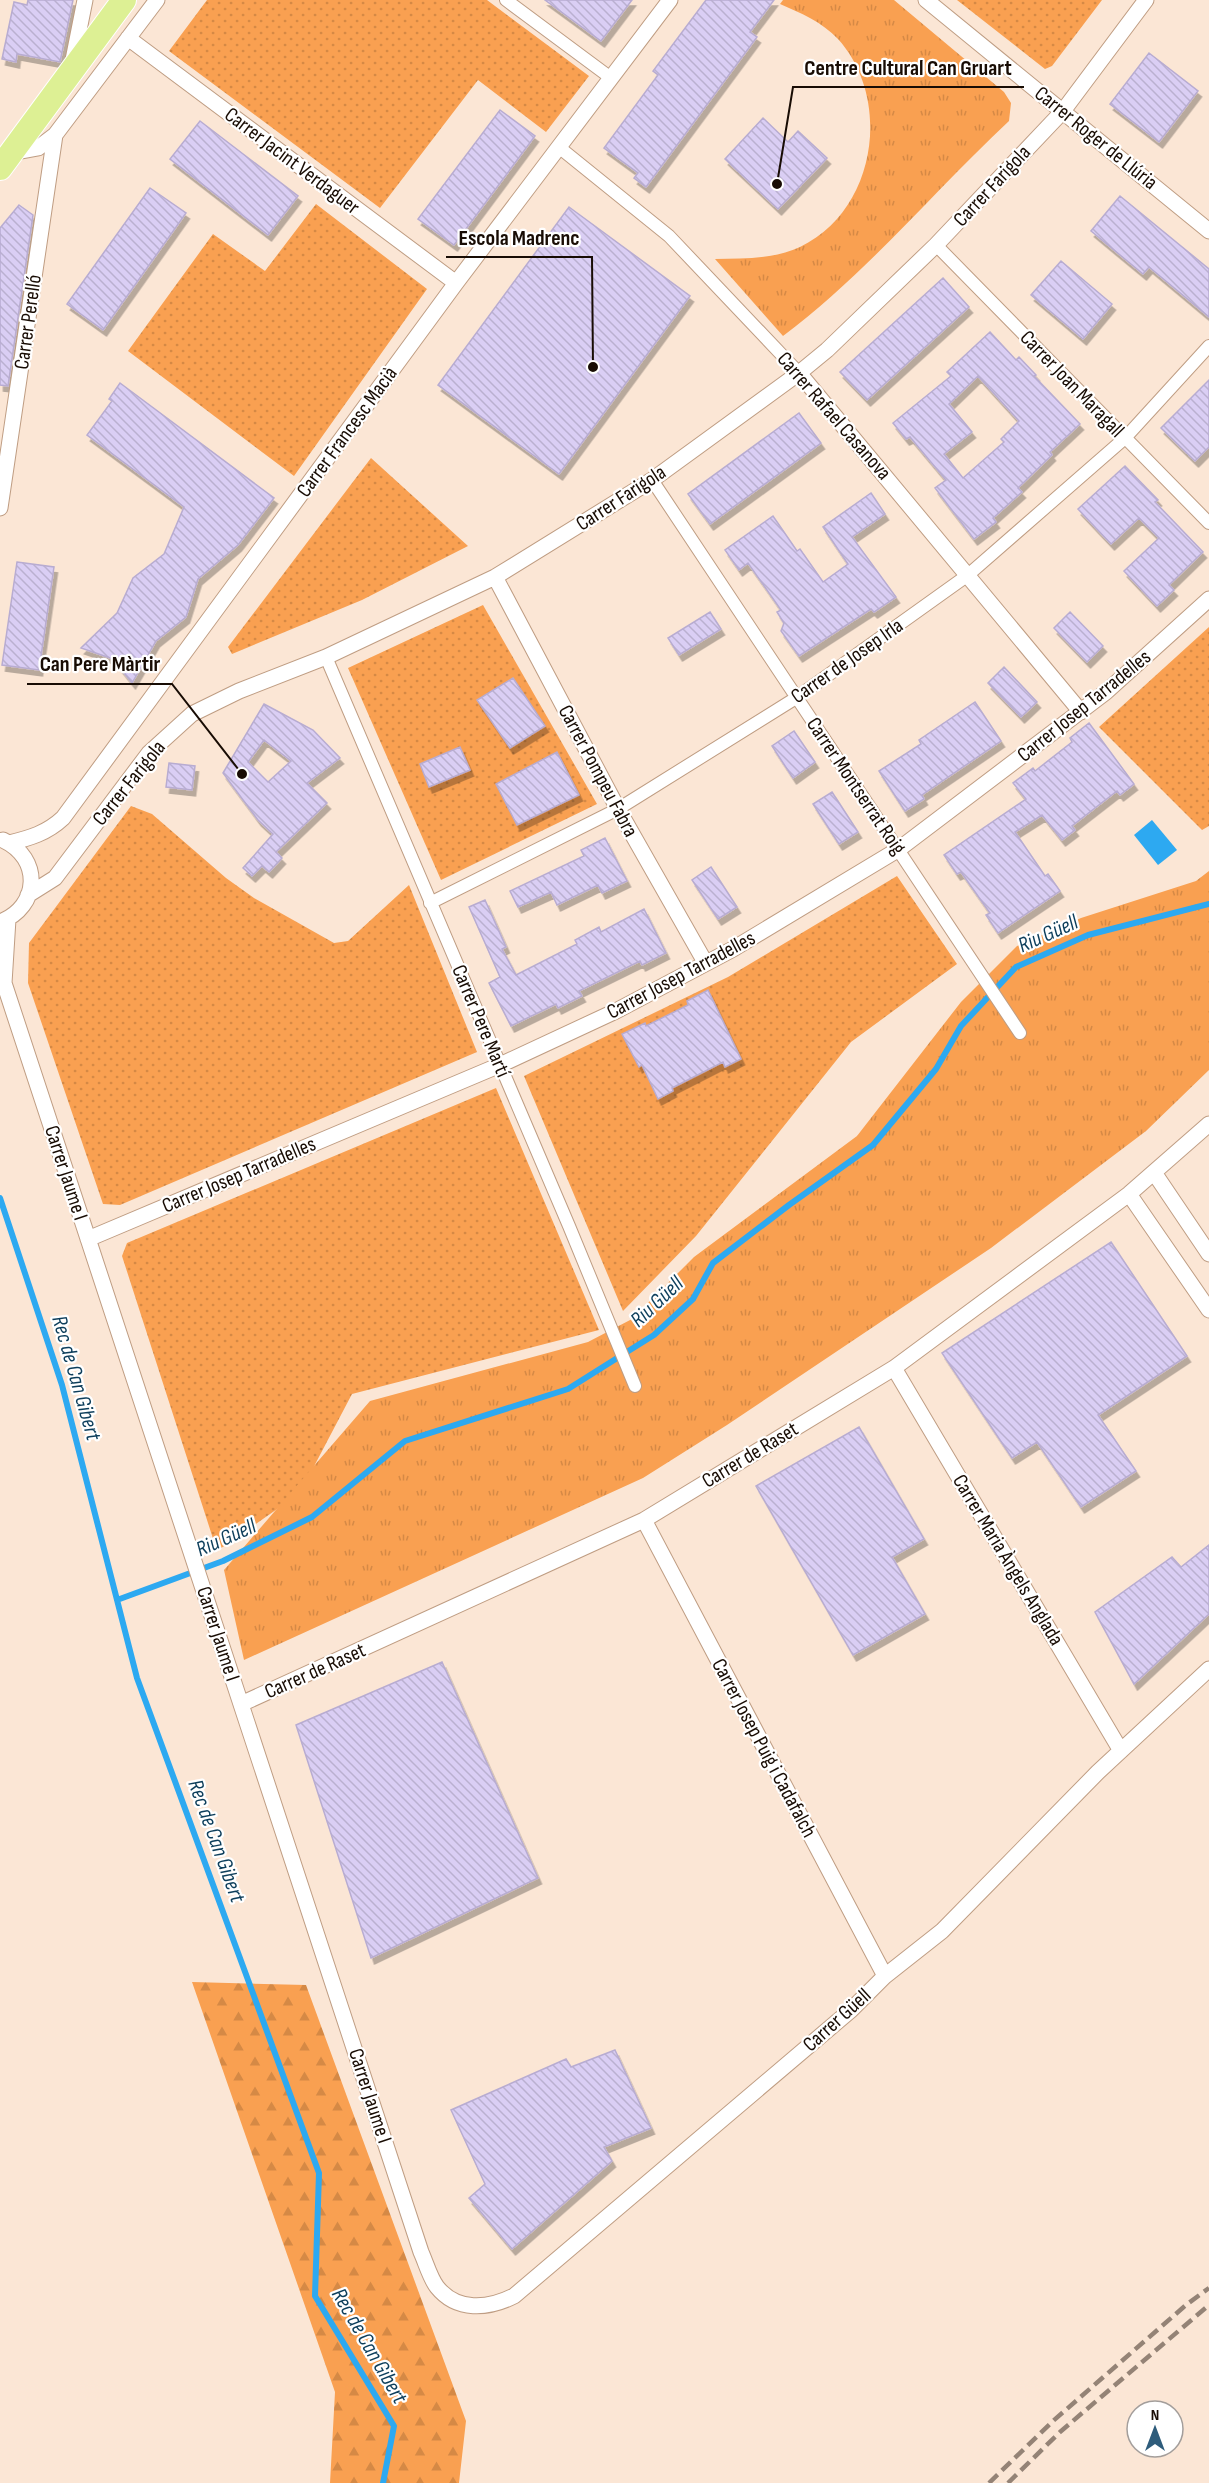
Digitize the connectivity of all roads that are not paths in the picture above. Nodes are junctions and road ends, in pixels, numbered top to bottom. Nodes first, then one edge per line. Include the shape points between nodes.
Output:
1 (124, 0) edge
2 (157, 0) edge
3 (506, 0) edge
4 (670, 0) edge
5 (926, 0) edge
6 (1146, 0) edge
7 (86, 3) edge
8 (128, 38) junction
9 (70, 72) junction
10 (611, 78) junction
11 (1063, 111) junction
12 (54, 135) junction
13 (560, 148) junction
14 (5, 161) edge
15 (1209, 231) edge
16 (936, 244) junction
17 (456, 284) junction
18 (1209, 346) edge
19 (799, 373) junction
20 (1125, 438) junction
21 (652, 480) junction
22 (0, 508) edge
23 (1209, 523) edge
24 (969, 575) junction
25 (495, 577) junction
26 (1209, 599) edge
27 (326, 657) junction
28 (796, 698) junction
29 (1081, 712) junction
30 (618, 809) junction
31 (4, 841) edge
32 (899, 849) junction
33 (28, 895) junction
34 (430, 903) junction
35 (4, 920) edge
36 (705, 962) junction
37 (2, 979) edge
38 (1020, 1033) dead end
39 (500, 1065) junction
40 (1209, 1124) edge
41 (1155, 1174) junction
42 (1129, 1194) junction
43 (88, 1239) junction
44 (1209, 1254) edge
45 (1209, 1310) edge
46 (894, 1368) junction
47 (635, 1386) dead end
48 (644, 1520) junction
49 (1209, 1669) edge
50 (241, 1704) junction
51 (1121, 1751) junction
52 (885, 1976) junction
53 (435, 2285) joint

1 - 9 main road
2 - 8 street
3 - 10 street
4 - 10 street, Carrer Francesc Macià
5 - 11 street, Carrer Roger de Llúria
6 - 11 street, Carrer Farigola
7 - 9 street
8 - 12 street
8 - 17 street, Carrer Jacint Verdaguer
9 - 14 main road
10 - 13 street, Carrer Francesc Macià
11 - 15 street, Carrer Roger de Llúria
11 - 16 street, Carrer Farigola
12 - 14 street via 38,148
12 - 22 street, Carrer Perelló
13 - 17 street, Carrer Francesc Macià
13 - 19 street, Carrer Rafael Casanova via 669,236
16 - 19 street, Carrer Farigola
16 - 20 street, Carrer Joan Maragall
17 - 31 street, Carrer Francesc Macià via 63,818 43,833
18 - 20 street, Carrer de Josep Irla
19 - 21 street, Carrer Farigola
19 - 24 street, Carrer Rafael Casanova
20 - 23 street, Carrer Joan Maragall
20 - 24 street, Carrer de Josep Irla
21 - 25 street, Carrer Farigola
21 - 28 street, Carrer Montserrat Roig
24 - 28 street, Carrer de Josep Irla
24 - 29 street, Carrer Rafael Casanova
25 - 27 street, Carrer Farigola
25 - 30 street, Carrer Pompeu Fabra
26 - 29 street, Carrer Josep Tarradelles
27 - 33 street, Carrer Farigola via 214,702 185,719 149,753 55,878
27 - 34 street, Carrer Pere Martí
28 - 30 street, Carrer de Josep Irla
28 - 32 street, Carrer Montserrat Roig
29 - 32 street, Carrer Josep Tarradelles
30 - 34 street, Carrer de Josep Irla
30 - 36 street, Carrer Pompeu Fabra
31 - 33 street via 27,861 31,878
32 - 36 street, Carrer Josep Tarradelles
32 - 38 street, Carrer Montserrat Roig
33 - 35 street, Carrer Farigola via 21,909
34 - 39 street, Carrer Pere Martí
35 - 37 street, Carrer Jaume I
36 - 39 street, Carrer Josep Tarradelles via 616,1011
37 - 43 street, Carrer Jaume I
39 - 43 street, Carrer Josep Tarradelles
39 - 47 street, Carrer Pere Martí
40 - 41 street, Carrer de Raset
41 - 42 street, Carrer de Raset
41 - 44 street
42 - 45 street
42 - 46 street, Carrer de Raset
43 - 50 street, Carrer Jaume I
46 - 48 street, Carrer de Raset
46 - 51 street, Carrer Maria Àngels Anglada
48 - 50 street, Carrer de Raset
48 - 52 street, Carrer Josep Puig i Cadafalch
49 - 51 street, Carrer Güell
50 - 53 street, Carrer Jaume I
51 - 52 street, Carrer Güell via 942,1931
52 - 53 street, Carrer Güell via 851,2010 514,2296 496,2304 471,2306 445,2295

